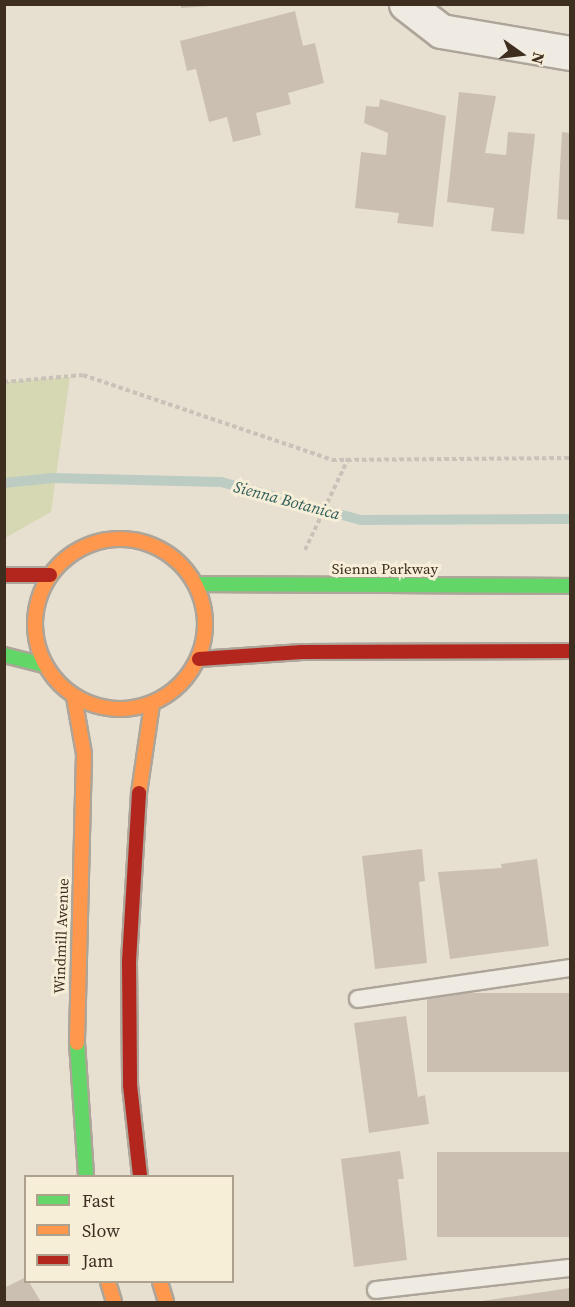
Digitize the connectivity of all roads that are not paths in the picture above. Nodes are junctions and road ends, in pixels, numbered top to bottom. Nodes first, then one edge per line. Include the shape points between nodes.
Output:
1 (406, 4) edge
2 (570, 53) edge
3 (4, 575) edge
4 (50, 575) junction
5 (198, 584) junction
6 (570, 586) edge
7 (570, 651) edge
8 (4, 655) edge
9 (199, 659) junction
10 (44, 665) junction
11 (74, 697) junction
12 (152, 704) junction
13 (570, 968) edge
14 (358, 999) dead end
15 (86, 1175) edge
16 (140, 1175) edge
17 (570, 1268) edge
18 (109, 1283) edge
19 (161, 1283) edge
20 (376, 1290) dead end
21 (114, 1302) edge
22 (166, 1302) edge

1 - 2 street via 441,31
3 - 4 main road
4 - 5 main road via 92,544 118,539 143,542 167,553
4 - 10 main road via 38,602 35,631
5 - 6 main road, Sienna Parkway
5 - 9 main road via 205,621
7 - 9 main road via 302,652
8 - 10 main road
9 - 12 main road via 173,691
10 - 11 main road
11 - 12 main road via 112,709
11 - 15 main road, Windmill Avenue via 84,754 75,1008
12 - 16 main road via 135,821 129,962 130,1085
13 - 14 lane
17 - 20 lane
18 - 21 main road
19 - 22 main road

